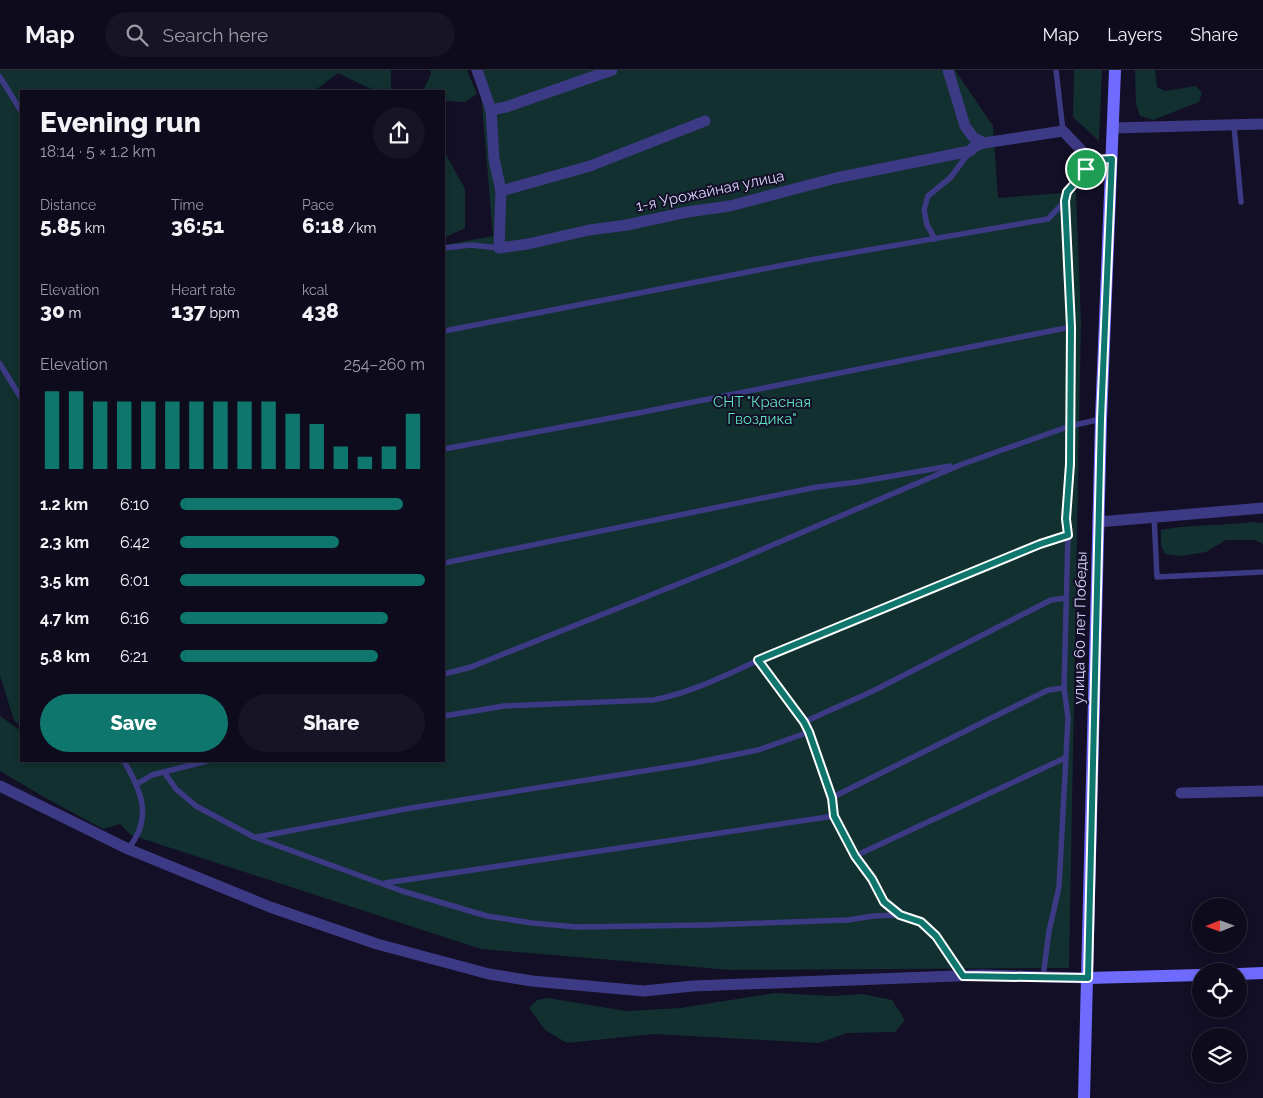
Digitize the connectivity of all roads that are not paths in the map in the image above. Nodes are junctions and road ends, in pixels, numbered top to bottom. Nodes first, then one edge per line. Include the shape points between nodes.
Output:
1 (477, 70) edge
2 (612, 70) edge
3 (948, 70) edge
4 (1056, 70) edge
5 (1115, 70) edge
6 (0, 76) edge
7 (20, 109) edge
8 (491, 110) junction
9 (705, 121) dead end
10 (1263, 124) edge
11 (1234, 126) junction
12 (1114, 128) junction
13 (1063, 131) junction
14 (984, 142) junction
15 (970, 151) junction
16 (1112, 159) junction
17 (1095, 160) junction
18 (501, 191) junction
19 (1065, 201) junction
20 (1241, 202) dead end
21 (935, 239) junction
22 (445, 248) edge
23 (499, 248) junction
24 (1071, 327) junction
25 (445, 331) edge
26 (0, 364) edge
27 (20, 396) edge
28 (1101, 419) junction
29 (1070, 426) junction
30 (445, 449) edge
31 (960, 465) junction
32 (1263, 508) edge
33 (1154, 516) junction
34 (1098, 522) junction
35 (1068, 535) junction
36 (445, 563) edge
37 (1263, 572) edge
38 (1066, 598) junction
39 (758, 660) junction
40 (445, 674) edge
41 (1064, 688) junction
42 (445, 716) edge
43 (804, 722) junction
44 (809, 732) junction
45 (1065, 758) junction
46 (125, 762) edge
47 (203, 762) edge
48 (164, 772) junction
49 (137, 784) junction
50 (0, 786) edge
51 (1263, 791) edge
52 (1181, 792) dead end
53 (832, 798) junction
54 (834, 816) junction
55 (254, 837) junction
56 (128, 849) junction
57 (855, 856) junction
58 (383, 884) junction
59 (900, 915) junction
60 (1263, 973) edge
61 (1247, 974) edge
62 (1192, 975) edge
63 (963, 976) junction
64 (1043, 977) junction
65 (1088, 978) junction
66 (1084, 1098) edge

1 - 8 street
2 - 8 street
3 - 14 street via 965,126 973,137
4 - 13 lane
5 - 12 street, улица 60 лет Победы
6 - 7 lane
8 - 18 street via 494,159
9 - 18 street via 590,166
10 - 11 street
11 - 12 street
11 - 20 lane
12 - 16 street, улица 60 лет Победы
13 - 14 street
13 - 17 street via 1082,152
14 - 15 street, 1-я Урожайная улица
15 - 21 lane via 950,178 928,196 924,210 927,225
15 - 23 street, 1-я Урожайная улица via 836,178 730,206
16 - 17 street
16 - 28 street, улица 60 лет Победы
17 - 19 lane via 1067,192
18 - 23 street
19 - 21 lane via 1048,219
19 - 24 lane
21 - 25 lane via 791,263
22 - 23 lane via 471,245
24 - 29 lane
24 - 30 lane
26 - 27 lane
28 - 29 lane
28 - 34 street, улица 60 лет Победы
29 - 31 lane
29 - 35 lane
31 - 36 lane via 817,488
31 - 40 lane via 728,564 471,668
32 - 33 street
33 - 34 street
33 - 37 lane via 1157,577
34 - 65 street, улица 60 лет Победы
35 - 38 lane
35 - 39 lane
38 - 41 lane
38 - 43 lane via 1051,600 873,691
39 - 42 lane via 694,688 653,700 504,706
39 - 43 lane
41 - 45 lane via 1068,718
41 - 53 lane via 1048,690
43 - 44 lane
44 - 53 lane
44 - 55 lane via 758,750
45 - 57 lane
45 - 64 lane via 1059,887 1048,932
46 - 49 lane
47 - 48 lane
48 - 49 lane
48 - 55 lane via 176,789 196,806
49 - 56 lane via 143,821 137,838
50 - 56 street
51 - 52 street
53 - 54 lane
54 - 57 lane
54 - 58 lane
55 - 58 lane
56 - 63 street via 270,907 377,944 490,974 532,981 644,991 693,986
57 - 59 lane via 884,902
58 - 59 lane via 488,916 577,927 839,921
59 - 63 lane via 921,922 936,936
60 - 61 street
62 - 65 street
63 - 64 street
64 - 65 street
65 - 66 street, улица 60 лет Победы

